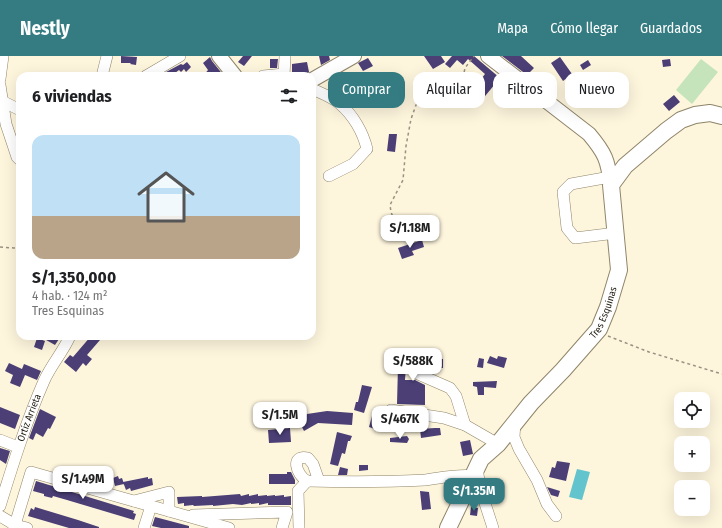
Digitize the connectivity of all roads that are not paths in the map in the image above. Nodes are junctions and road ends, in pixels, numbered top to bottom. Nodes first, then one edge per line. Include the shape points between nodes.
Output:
1 (3, 56) edge
2 (107, 56) edge
3 (180, 56) edge
4 (219, 56) edge
5 (285, 56) edge
6 (354, 56) edge
7 (488, 56) edge
8 (103, 72) edge
9 (153, 72) edge
10 (232, 72) edge
11 (284, 72) edge
12 (316, 78) edge
13 (0, 79) edge
14 (0, 85) edge
15 (316, 91) edge
16 (2, 101) junction
17 (16, 108) edge
18 (722, 116) edge
19 (16, 154) edge
20 (329, 176) dead end
21 (611, 181) junction
22 (616, 233) junction
23 (68, 340) edge
24 (418, 374) dead end
25 (391, 410) dead end
26 (515, 422) junction
27 (465, 425) junction
28 (0, 440) edge
29 (498, 444) junction
30 (18, 447) junction
31 (475, 473) junction
32 (307, 480) junction
33 (319, 481) junction
34 (134, 501) junction
35 (0, 506) edge
36 (151, 506) junction
37 (169, 511) junction
38 (183, 515) junction
39 (0, 516) edge
40 (556, 516) dead end
41 (15, 526) edge
42 (27, 528) edge
43 (144, 528) edge
44 (229, 528) edge
45 (282, 528) edge
46 (299, 528) edge
47 (448, 528) edge
48 (493, 528) edge

1 - 13 street
2 - 8 street
3 - 9 street
4 - 10 main road
5 - 11 street
6 - 12 main road
7 - 21 main road via 588,134 600,147 609,165
14 - 16 street
15 - 20 street via 340,103 364,138 366,149 353,164
16 - 17 street
16 - 19 street via 6,124
18 - 21 highway via 710,113 681,120 625,166
21 - 22 highway, Tres Esquinas
21 - 22 street via 571,184 563,192 564,205 567,228 575,238
22 - 26 highway, Tres Esquinas via 619,270 599,329
23 - 30 street, Ortiz Arrieta via 44,381
24 - 27 street via 450,388 456,396
25 - 27 street via 444,418
26 - 29 highway, Tres Esquinas
26 - 40 street via 514,437 519,449 537,480 546,504
27 - 29 street
28 - 30 street
29 - 31 highway, Tres Esquinas via 481,459
30 - 35 street, Ortiz Arrieta
31 - 33 street via 425,480
31 - 47 highway, Tres Esquinas
31 - 48 street
32 - 33 street
32 - 33 street via 299,474 296,467 297,461 303,457 314,464
32 - 46 street via 298,491
34 - 36 street
34 - 37 street via 169,492
34 - 41 street via 31,472
36 - 37 street
36 - 43 street
37 - 38 street
38 - 44 street
38 - 45 street via 287,512
39 - 41 street
41 - 42 street

